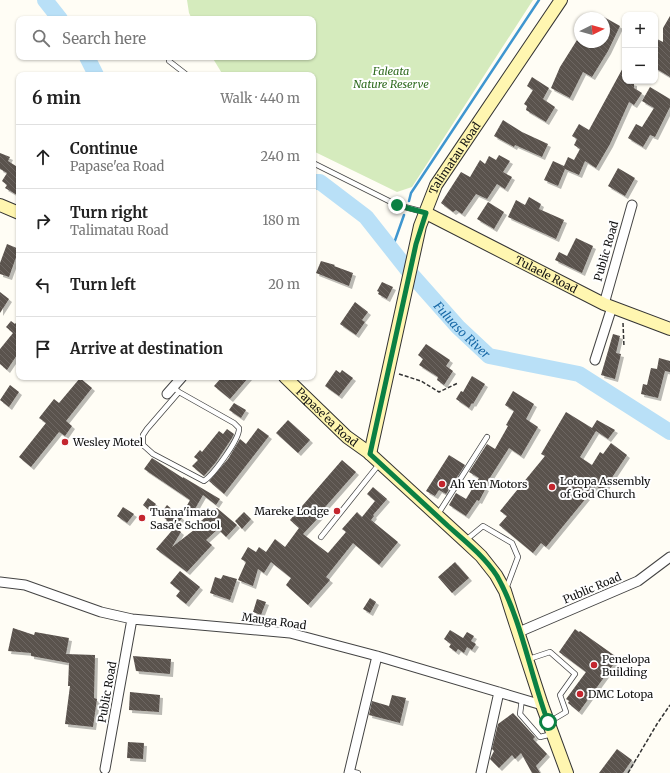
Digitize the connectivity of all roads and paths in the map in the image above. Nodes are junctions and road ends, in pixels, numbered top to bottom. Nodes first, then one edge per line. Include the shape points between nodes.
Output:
1 (561, 0) edge
2 (169, 60) edge
3 (183, 72) edge
4 (316, 164) edge
5 (0, 205) edge
6 (632, 205) dead end
7 (16, 212) edge
8 (426, 213) junction
9 (613, 307) junction
10 (670, 329) edge
11 (624, 347) dead end
12 (595, 360) dead end
13 (387, 370) junction
14 (181, 380) edge
15 (288, 380) edge
16 (458, 382) dead end
17 (176, 390) junction
18 (167, 394) dead end
19 (487, 438) dead end
20 (370, 454) junction
21 (380, 463) junction
22 (437, 516) junction
23 (321, 537) dead end
24 (465, 541) junction
25 (670, 557) edge
26 (0, 582) edge
27 (505, 591) junction
28 (132, 619) junction
29 (519, 632) junction
30 (377, 656) junction
31 (528, 659) junction
32 (499, 692) junction
33 (522, 699) junction
34 (542, 705) junction
35 (670, 705) edge
36 (548, 722) junction
37 (552, 734) junction
38 (105, 769) dead end
39 (352, 772) edge
40 (481, 773) edge
41 (567, 773) edge
42 (628, 773) edge

1 - 8 main road, Talimatau Road via 436,185
2 - 3 lane
4 - 8 lane via 397,205
5 - 7 main road
6 - 9 street, Public Road
8 - 9 main road, Tulaele Road
8 - 13 main road, Talimatau Road via 416,244
9 - 10 main road, Tulaele Road
9 - 11 path
9 - 12 street, Public Road
13 - 16 path via 421,381 439,392
13 - 20 main road, Talimatau Road
14 - 17 street
15 - 20 main road, Papase'ea Road via 347,437
17 - 17 lane via 239,428 240,432 230,448 204,481 143,446 143,435 147,428
17 - 18 street
19 - 22 lane
20 - 21 main road, Papase'ea Road
21 - 22 main road, Papase'ea Road
21 - 23 lane
22 - 24 main road, Papase'ea Road
24 - 27 main road, Papase'ea Road via 481,556
24 - 27 lane via 483,526 512,544 518,557
25 - 29 street, Public Road via 638,581
26 - 28 street, Mauga Road via 25,585 100,612
27 - 29 main road, Papase'ea Road
28 - 30 street, Mauga Road via 290,633
28 - 38 street, Public Road
29 - 31 main road, Papase'ea Road
30 - 32 street, Mauga Road
30 - 39 street
31 - 34 main road, Papase'ea Road
31 - 36 lane via 550,652 575,674 560,695 566,712
32 - 33 street, Mauga Road
32 - 40 street
33 - 34 street, Mauga Road
33 - 37 lane via 520,714 540,737
34 - 36 main road, Papase'ea Road
35 - 42 path
36 - 37 main road, Papase'ea Road
37 - 41 main road, Papase'ea Road

